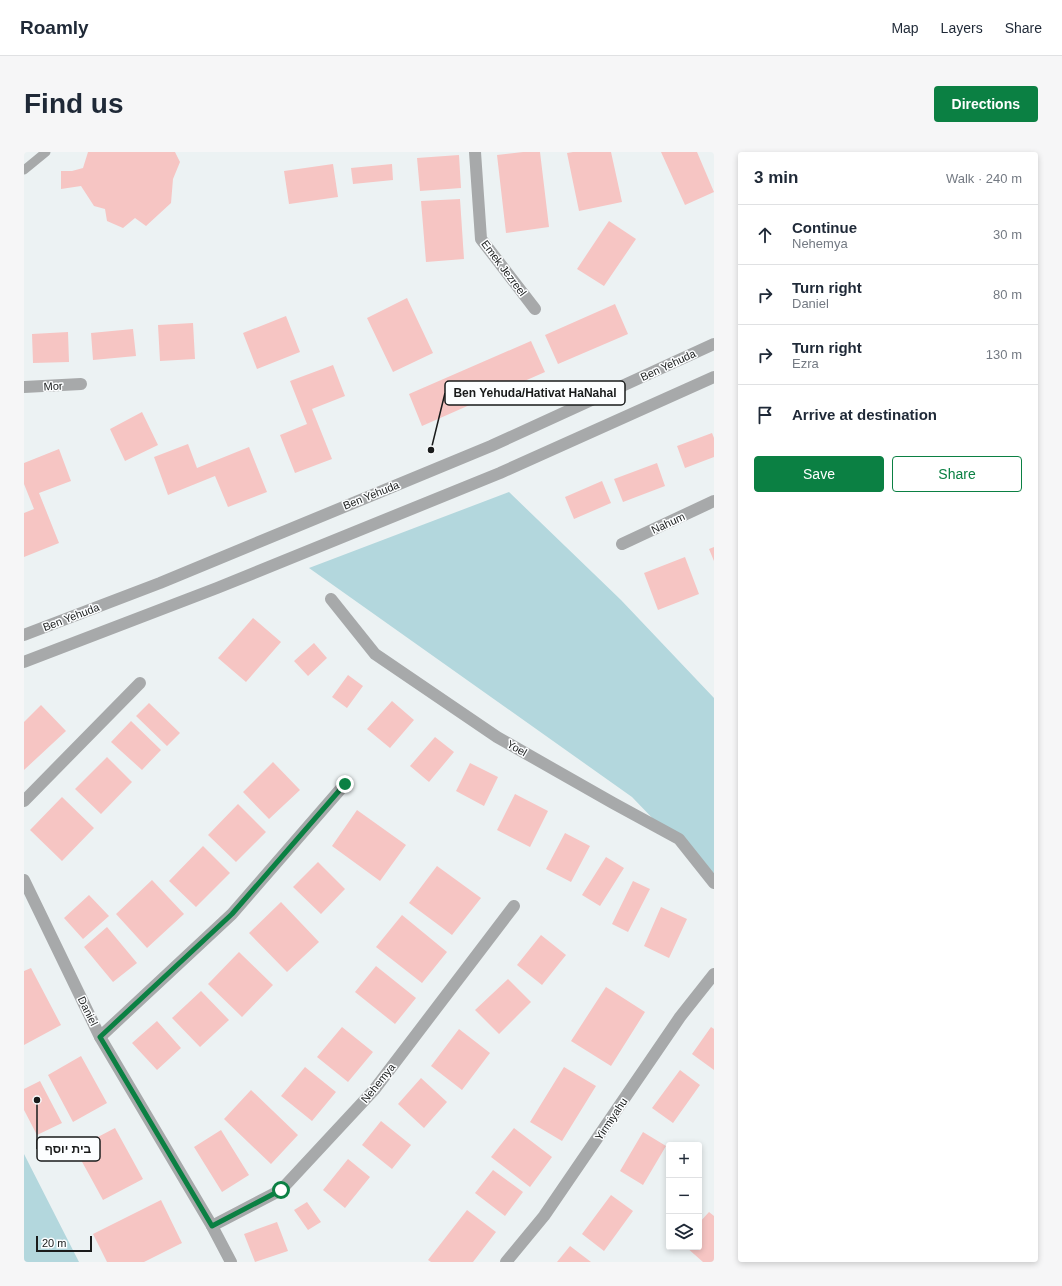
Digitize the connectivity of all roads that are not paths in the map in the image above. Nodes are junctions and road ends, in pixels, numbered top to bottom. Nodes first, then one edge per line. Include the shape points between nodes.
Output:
1 (46, 152) edge
2 (475, 152) edge
3 (24, 170) edge
4 (535, 309) dead end
5 (714, 344) edge
6 (714, 377) edge
7 (81, 384) dead end
8 (24, 387) edge
9 (714, 501) edge
10 (622, 544) dead end
11 (331, 599) dead end
12 (24, 635) edge
13 (24, 662) edge
14 (140, 683) dead end
15 (345, 784) dead end
16 (24, 802) edge
17 (24, 880) edge
18 (714, 883) edge
19 (514, 906) dead end
20 (714, 974) edge
21 (100, 1037) junction
22 (212, 1226) junction
23 (232, 1262) edge
24 (506, 1262) edge

1 - 3 lane
2 - 4 street, Emek Jezreel via 481,240
5 - 12 street, Ben Yehuda via 490,446 160,583
6 - 13 street via 500,473 217,588
7 - 8 street, Mor
9 - 10 street, Nahum
11 - 18 street, Yoel via 375,654 497,737 679,839
14 - 16 street
15 - 21 street via 232,914
17 - 21 street, Daniel
19 - 22 street, Nehemya via 374,1090 281,1190
20 - 24 street, Yirmiyahu via 680,1017 544,1216
21 - 22 street, Daniel
22 - 23 street, Daniel

